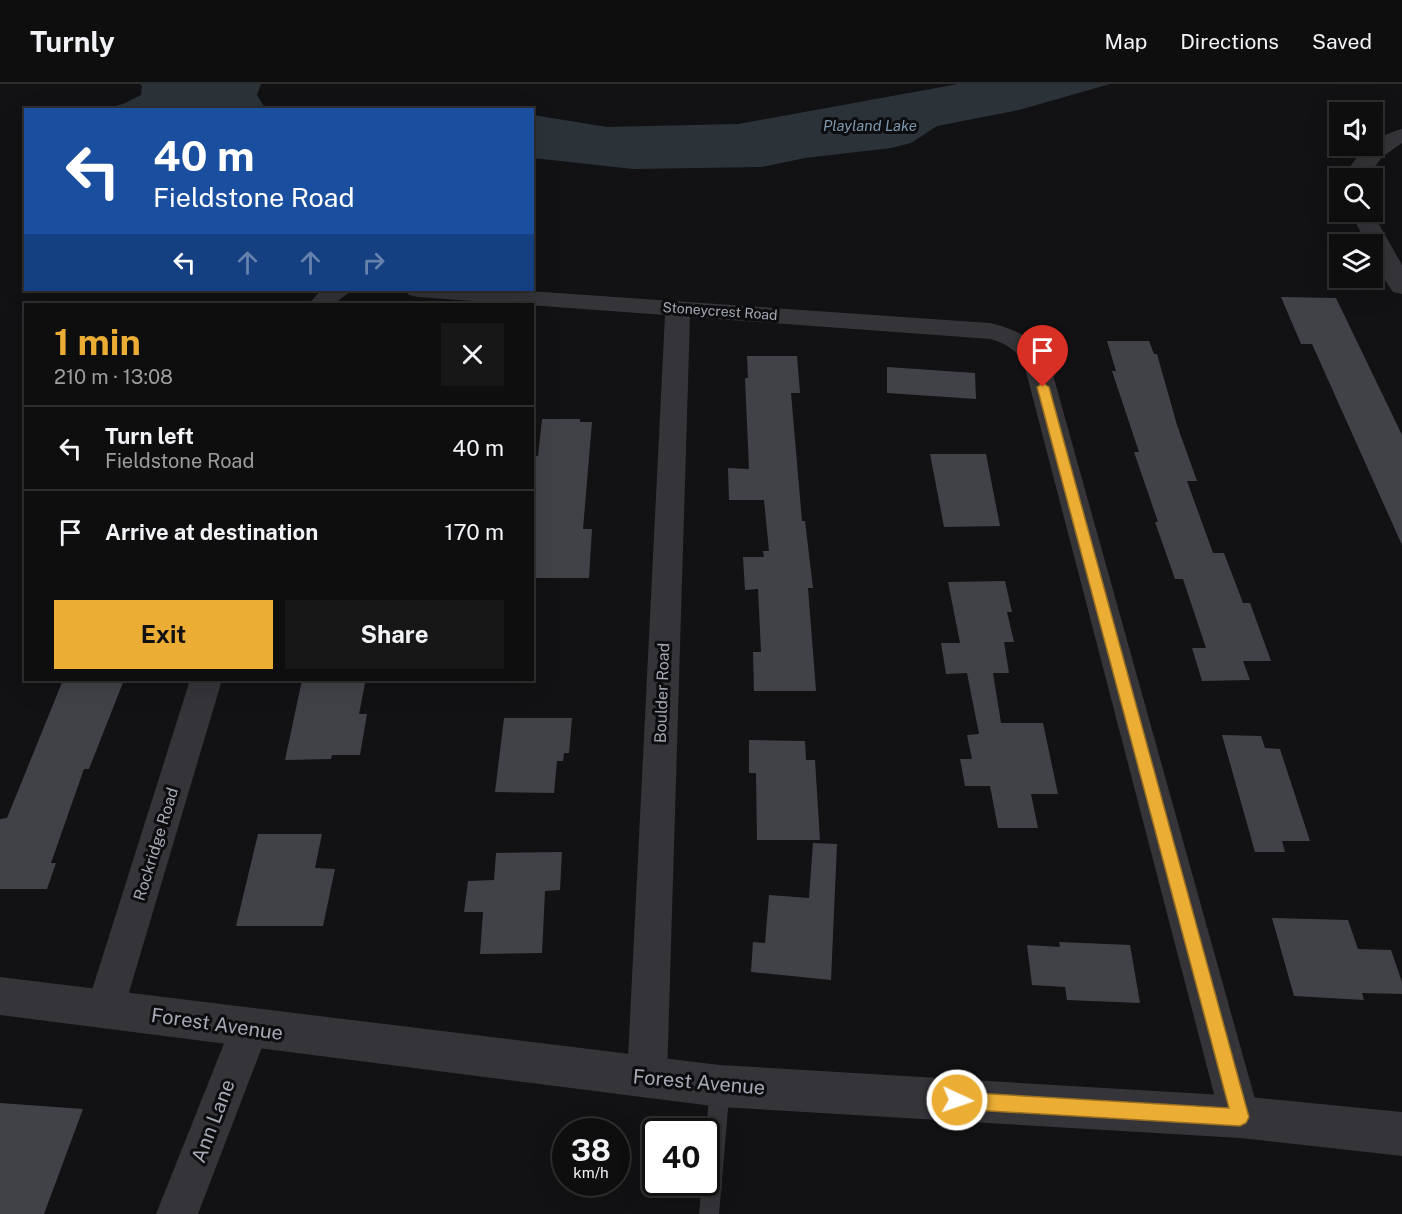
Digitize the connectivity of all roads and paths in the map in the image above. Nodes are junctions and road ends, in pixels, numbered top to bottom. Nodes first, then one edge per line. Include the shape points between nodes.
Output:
1 (1402, 135) edge
2 (1361, 168) edge
3 (1366, 222) edge
4 (1402, 287) edge
5 (432, 291) edge
6 (678, 308) junction
7 (206, 681) edge
8 (0, 996) edge
9 (105, 1009) junction
10 (249, 1029) junction
11 (647, 1078) junction
12 (720, 1086) junction
13 (1240, 1117) junction
14 (1402, 1134) edge
15 (177, 1214) edge
16 (709, 1214) edge

1 - 2 street via 1375,151
3 - 4 street
5 - 6 street, Stoneycrest Road
6 - 11 street, Boulder Road
6 - 13 street, Stoneycrest Road via 990,331 1022,341 1031,351
7 - 9 street, Rockridge Road
8 - 9 street, Forest Avenue
9 - 10 street, Forest Avenue
10 - 11 street, Forest Avenue
10 - 15 street, Ann Lane
11 - 12 street, Forest Avenue
12 - 13 street, Forest Avenue
12 - 16 lane
13 - 14 street, Forest Avenue

